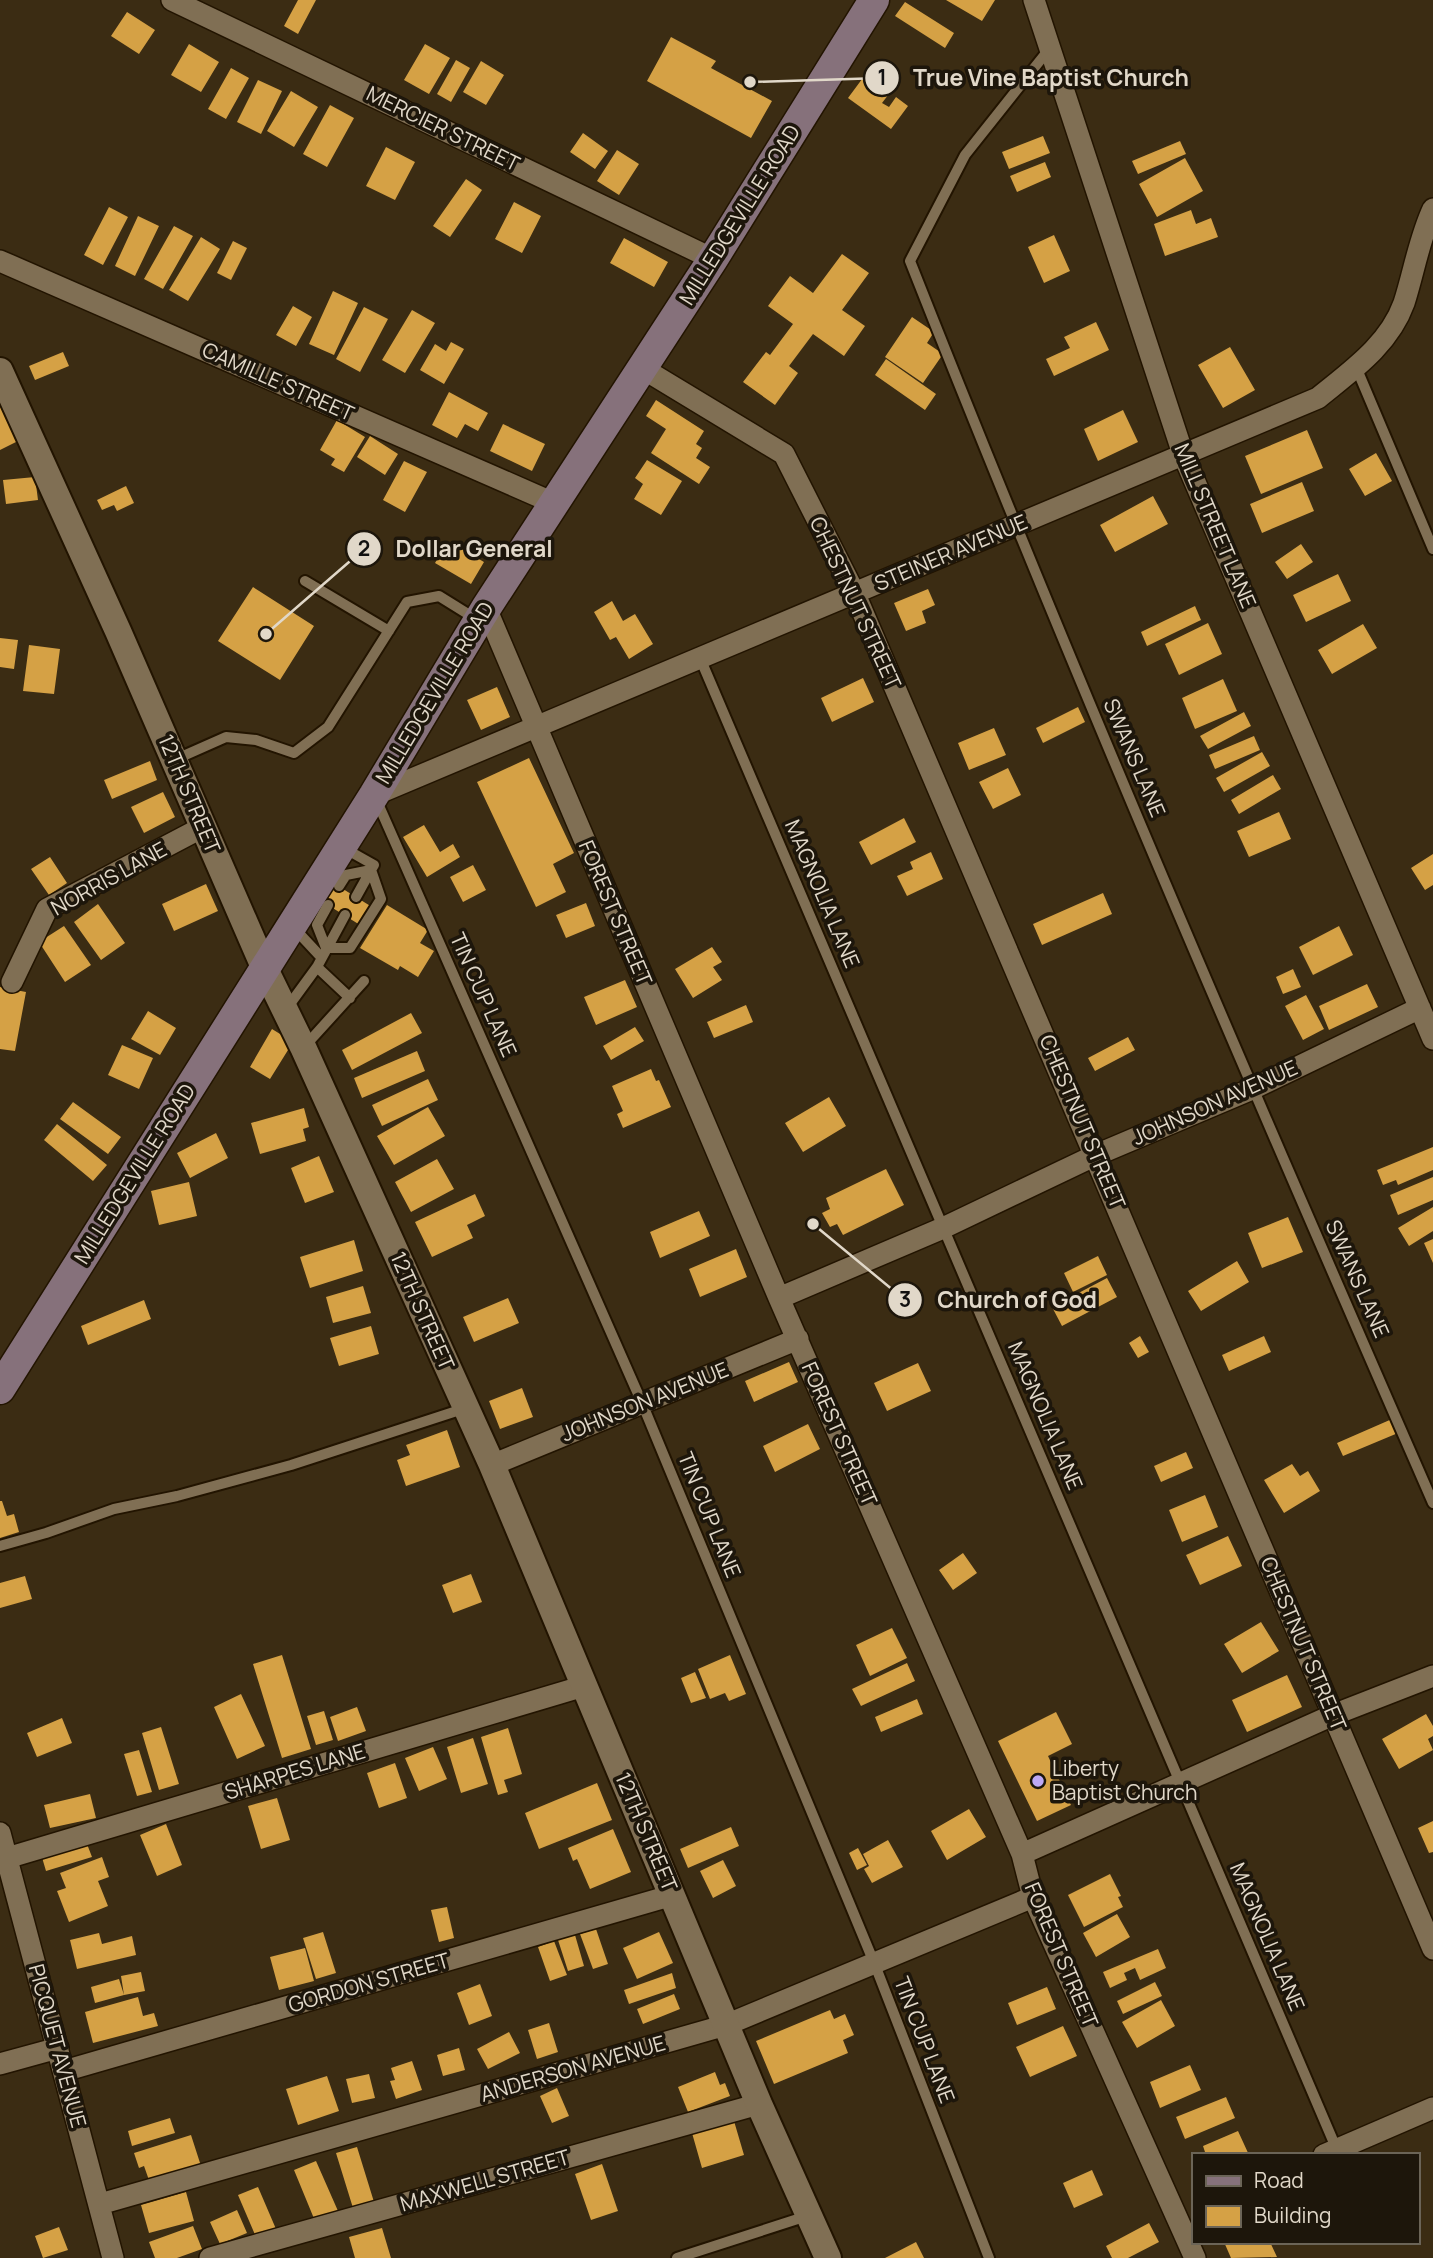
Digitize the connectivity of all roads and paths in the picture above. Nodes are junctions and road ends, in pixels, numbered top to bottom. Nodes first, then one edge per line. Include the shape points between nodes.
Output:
1 (172, 0) edge
2 (1034, 0) edge
3 (868, 2) edge
4 (1050, 48) junction
5 (1433, 209) edge
6 (713, 259) junction
7 (0, 261) edge
8 (1356, 367) junction
9 (642, 368) junction
10 (0, 371) edge
11 (1183, 454) junction
12 (556, 504) junction
13 (1014, 526) junction
14 (1433, 549) edge
15 (305, 581) dead end
16 (855, 594) junction
17 (482, 614) junction
18 (389, 631) junction
19 (700, 658) junction
20 (536, 727) junction
21 (174, 760) junction
22 (374, 795) junction
23 (203, 827) junction
24 (341, 846) junction
25 (371, 870) junction
26 (339, 887) dead end
27 (356, 897) dead end
28 (328, 905) dead end
29 (345, 915) dead end
30 (291, 925) junction
31 (321, 957) junction
32 (264, 967) junction
33 (364, 981) dead end
34 (12, 982) dead end
35 (350, 998) junction
36 (1420, 1008) junction
37 (285, 1010) junction
38 (1433, 1039) edge
39 (303, 1047) junction
40 (1252, 1088) junction
41 (1096, 1155) junction
42 (943, 1228) junction
43 (779, 1298) junction
44 (797, 1339) junction
45 (0, 1389) edge
46 (642, 1404) junction
47 (466, 1408) junction
48 (492, 1465) junction
49 (1433, 1503) edge
50 (0, 1545) edge
51 (1433, 1676) edge
52 (584, 1686) junction
53 (1333, 1715) junction
54 (1181, 1783) junction
55 (0, 1833) edge
56 (1022, 1854) junction
57 (7, 1858) junction
58 (673, 1895) junction
59 (1033, 1897) junction
60 (1433, 1948) edge
61 (875, 1965) junction
62 (726, 2025) junction
63 (58, 2048) junction
64 (0, 2064) edge
65 (64, 2070) junction
66 (759, 2104) junction
67 (1433, 2108) edge
68 (1331, 2152) edge
69 (100, 2204) junction
70 (1184, 2208) edge
71 (810, 2215) junction
72 (113, 2258) edge
73 (210, 2258) edge
74 (677, 2258) edge
75 (828, 2258) edge
76 (989, 2258) edge
77 (1195, 2258) edge

1 - 6 street, MERCIER STREET
2 - 4 street, MILL STREET LANE
3 - 6 main road, MILLEDGEVILLE ROAD
4 - 11 street, MILL STREET LANE
4 - 13 lane, SWANS LANE via 965,155 909,261
5 - 8 street, STEINER AVENUE via 1403,304 1388,334
6 - 9 main road, MILLEDGEVILLE ROAD
7 - 12 street, CAMILLE STREET
8 - 11 street, STEINER AVENUE via 1318,398
8 - 14 lane
9 - 12 main road, MILLEDGEVILLE ROAD
9 - 16 street, CHESTNUT STREET via 784,454
10 - 21 street, 12TH STREET
11 - 13 street, STEINER AVENUE
11 - 36 street, MILL STREET LANE
12 - 17 main road, MILLEDGEVILLE ROAD
13 - 16 street, STEINER AVENUE
13 - 40 lane, SWANS LANE
15 - 18 lane
16 - 19 street, STEINER AVENUE
16 - 41 street, CHESTNUT STREET
17 - 18 lane via 439,596 407,602
17 - 20 street, FOREST STREET
17 - 22 main road, MILLEDGEVILLE ROAD
18 - 21 lane via 328,727 294,752 256,740 226,737
19 - 20 street, STEINER AVENUE
19 - 42 lane, MAGNOLIA LANE
20 - 22 street, STEINER AVENUE
20 - 43 street, FOREST STREET
21 - 23 street, 12TH STREET
22 - 24 main road, MILLEDGEVILLE ROAD
22 - 46 lane, TIN CUP LANE
23 - 32 street, 12TH STREET
23 - 34 street, NORRIS LANE via 47,909
24 - 25 lane via 374,865
24 - 30 main road, MILLEDGEVILLE ROAD
25 - 26 lane via 346,875
25 - 27 lane
25 - 31 lane via 381,899 350,948
28 - 31 lane via 317,925
29 - 31 lane
30 - 31 lane
30 - 32 main road, MILLEDGEVILLE ROAD
31 - 35 lane
31 - 37 lane
32 - 37 street, 12TH STREET
32 - 45 main road, MILLEDGEVILLE ROAD
33 - 35 lane
35 - 39 lane
36 - 38 street, MILL STREET LANE
36 - 40 street, JOHNSON AVENUE
37 - 39 street, 12TH STREET
39 - 47 street, 12TH STREET
40 - 41 street, JOHNSON AVENUE
40 - 49 lane, SWANS LANE
41 - 42 street, JOHNSON AVENUE
41 - 53 street, CHESTNUT STREET
42 - 43 street, JOHNSON AVENUE
42 - 54 lane, MAGNOLIA LANE
43 - 44 street, FOREST STREET
44 - 46 street, JOHNSON AVENUE
44 - 56 street, FOREST STREET
46 - 48 street, JOHNSON AVENUE
46 - 61 lane, TIN CUP LANE
47 - 48 street, 12TH STREET
47 - 50 lane via 291,1465 114,1509
48 - 52 street, 12TH STREET
51 - 53 street
52 - 57 street, SHARPES LANE
52 - 58 street, 12TH STREET
53 - 54 street
53 - 60 street, CHESTNUT STREET
54 - 56 street
54 - 68 lane, MAGNOLIA LANE
55 - 57 street, PICQUET AVENUE
56 - 59 street, FOREST STREET
57 - 63 street, PICQUET AVENUE
58 - 62 street, 12TH STREET
58 - 65 street, GORDON STREET
59 - 61 street, ANDERSON AVENUE
59 - 70 street, FOREST STREET
61 - 62 street, ANDERSON AVENUE
61 - 76 lane, TIN CUP LANE
62 - 66 street, 12TH STREET
62 - 69 street, ANDERSON AVENUE
63 - 64 street
63 - 65 street, PICQUET AVENUE
65 - 69 street, PICQUET AVENUE
66 - 71 street, 12TH STREET
66 - 73 street, MAXWELL STREET
67 - 68 street
69 - 72 street, PICQUET AVENUE
70 - 77 street, FOREST STREET
71 - 74 lane
71 - 75 street, 12TH STREET

